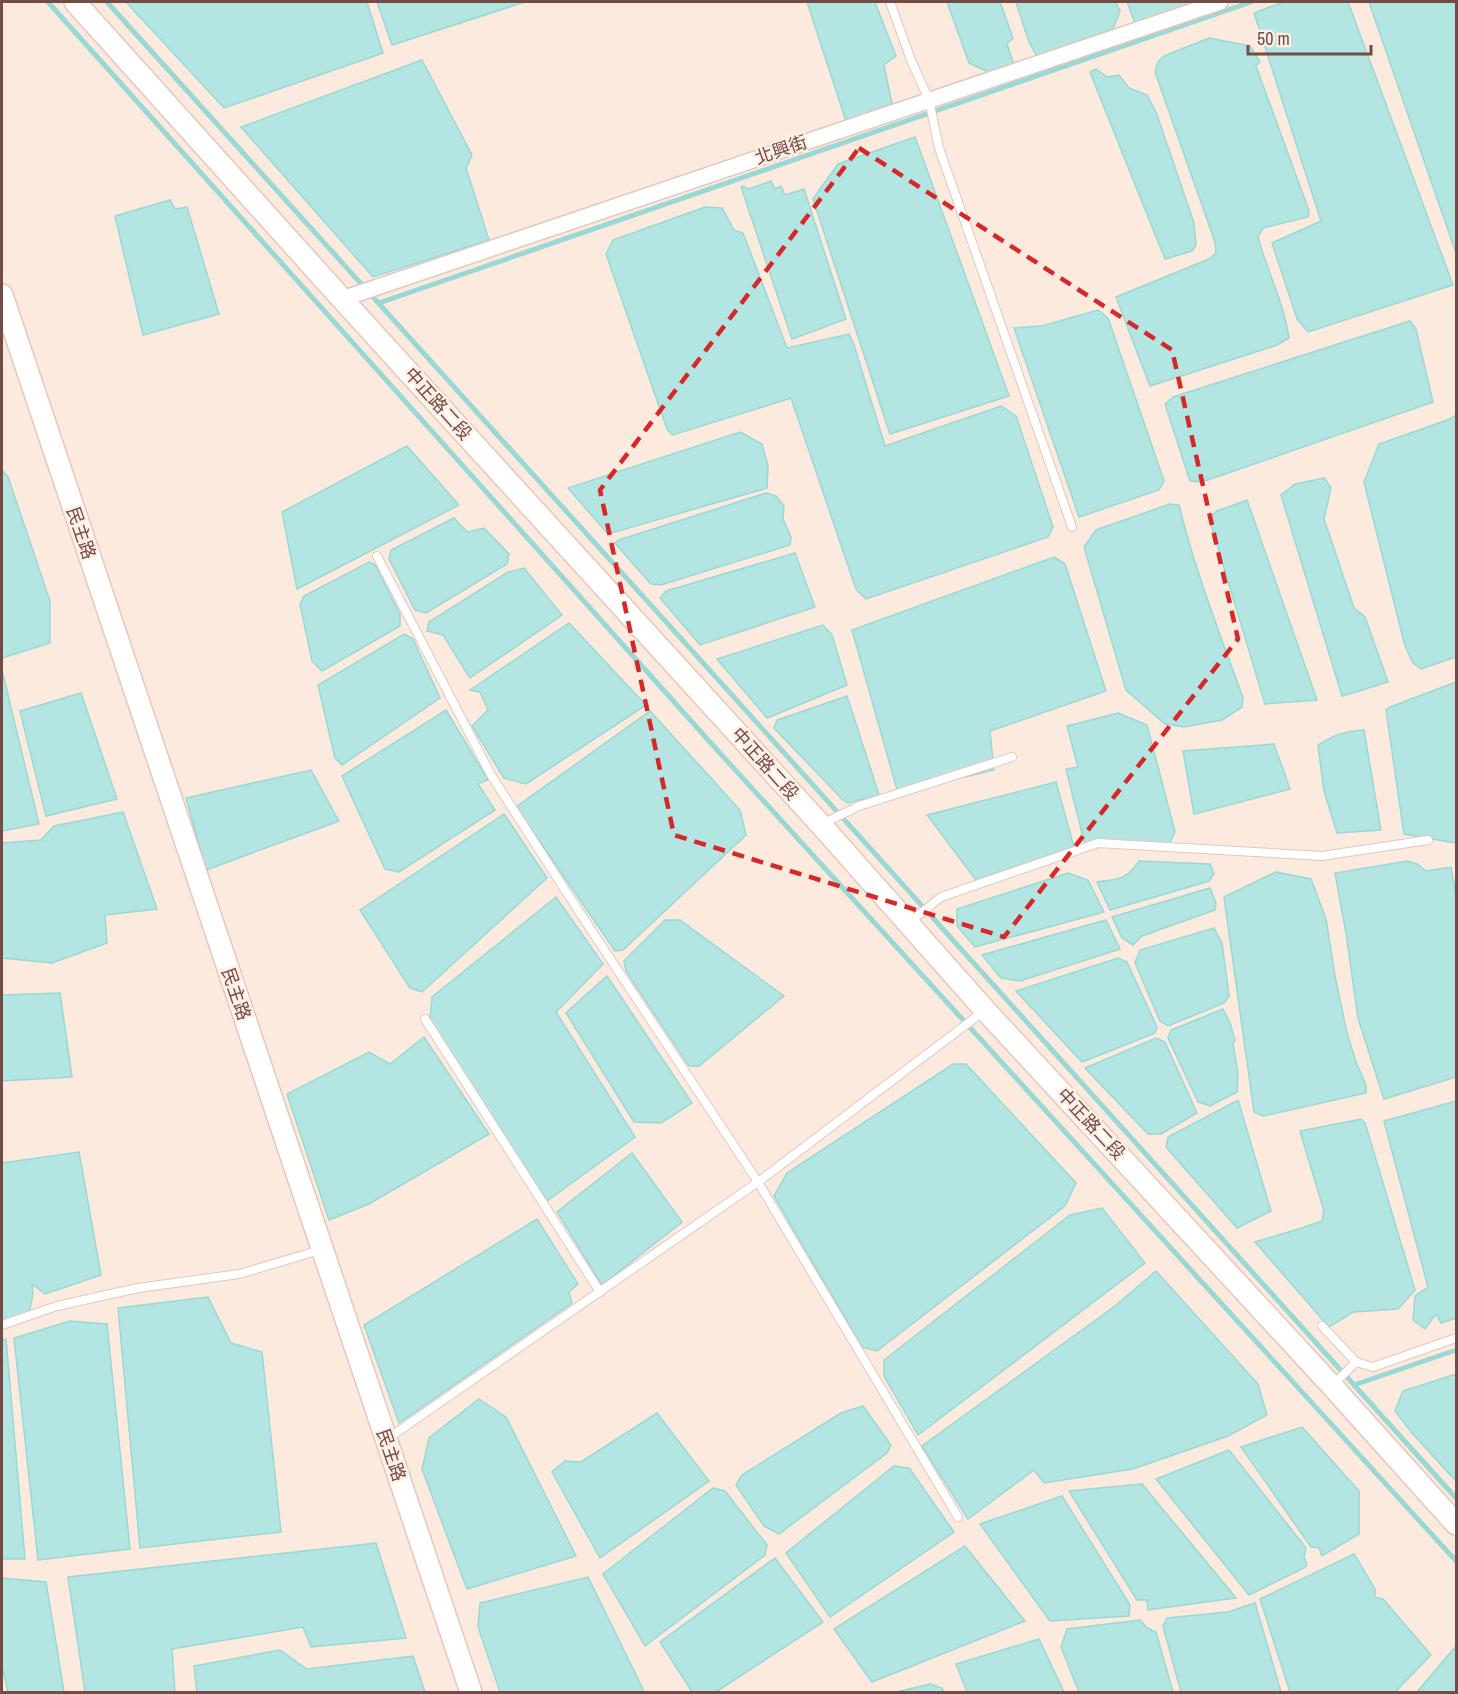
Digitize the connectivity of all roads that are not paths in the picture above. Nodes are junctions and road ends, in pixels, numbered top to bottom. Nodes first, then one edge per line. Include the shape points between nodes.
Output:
1 (75, 2) edge
2 (890, 2) edge
3 (1220, 2) edge
4 (929, 100) junction
5 (2, 295) edge
6 (342, 299) junction
7 (1072, 527) dead end
8 (377, 556) dead end
9 (1012, 757) dead end
10 (821, 825) junction
11 (1428, 840) dead end
12 (909, 923) junction
13 (986, 1010) junction
14 (425, 1019) dead end
15 (758, 1182) junction
16 (322, 1250) junction
17 (600, 1292) junction
18 (2, 1325) edge
19 (1322, 1326) dead end
20 (1456, 1338) edge
21 (1356, 1362) junction
22 (1332, 1386) junction
23 (386, 1440) junction
24 (958, 1516) dead end
25 (1456, 1524) edge
26 (471, 1692) edge

1 - 6 main road, 中正路二段
2 - 4 lane
3 - 4 street, 北興街
4 - 6 street, 北興街
4 - 7 lane via 939,148
5 - 16 main road, 民主路
6 - 10 main road, 中正路二段
8 - 15 lane via 491,775
9 - 10 lane via 859,806
10 - 12 main road, 中正路二段
11 - 12 lane via 1322,856 1098,843 941,897
12 - 13 main road, 中正路二段
13 - 15 lane
13 - 22 main road, 中正路二段
14 - 17 lane
15 - 17 lane
15 - 24 lane
16 - 18 lane via 239,1274 138,1288 57,1306
16 - 23 main road, 民主路
17 - 23 lane
19 - 21 lane
20 - 21 lane via 1373,1367
21 - 22 lane
22 - 25 main road, 中正路二段
23 - 26 main road, 民主路

